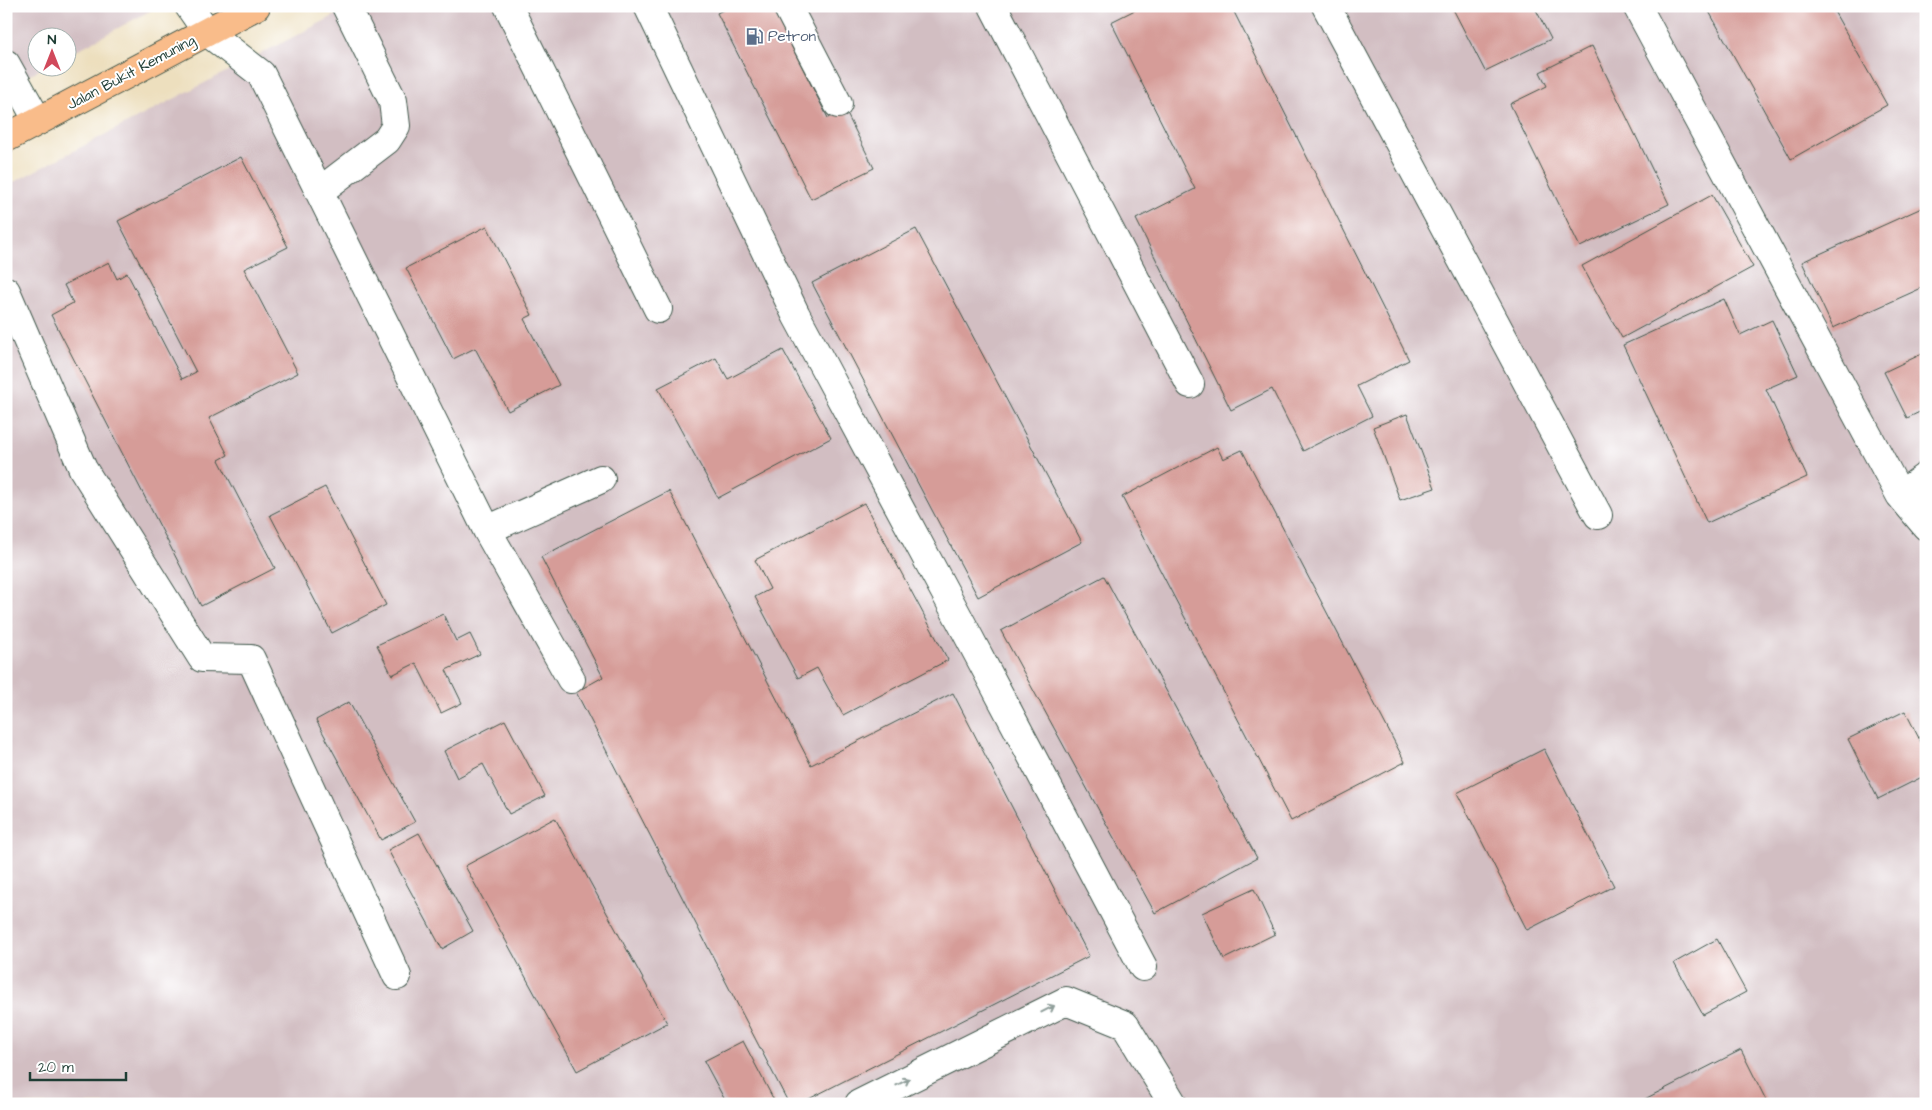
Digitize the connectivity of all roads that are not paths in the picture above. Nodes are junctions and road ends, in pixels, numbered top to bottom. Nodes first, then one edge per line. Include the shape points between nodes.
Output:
1 (189, 6) edge
2 (256, 6) edge
3 (346, 6) edge
4 (508, 6) edge
5 (787, 6) edge
6 (993, 6) edge
7 (1326, 6) edge
8 (1637, 6) edge
9 (650, 7) edge
10 (208, 32) junction
11 (6, 64) edge
12 (838, 104) dead end
13 (38, 121) junction
14 (6, 138) edge
15 (320, 191) junction
16 (6, 291) edge
17 (658, 309) dead end
18 (1190, 384) dead end
19 (1926, 476) edge
20 (601, 479) dead end
21 (1900, 495) junction
22 (1598, 515) dead end
23 (1926, 526) edge
24 (487, 530) junction
25 (572, 679) dead end
26 (1142, 967) dead end
27 (397, 976) dead end
28 (859, 1104) edge
29 (1173, 1104) edge

1 - 10 street
2 - 10 main road, Jalan Bukit Kemuning
3 - 15 street via 393,101 396,126 387,140
4 - 17 street
5 - 12 street
6 - 18 street
7 - 22 street
8 - 21 street
9 - 26 street via 796,315
10 - 13 main road, Jalan Bukit Kemuning
10 - 15 street via 261,74
11 - 13 street
13 - 14 main road, Jalan Bukit Kemuning
15 - 24 street
16 - 27 street via 83,469 202,658 251,659
19 - 21 street
20 - 24 street
21 - 23 street
24 - 25 street
28 -> 29 street via 1066,1000 1126,1026

